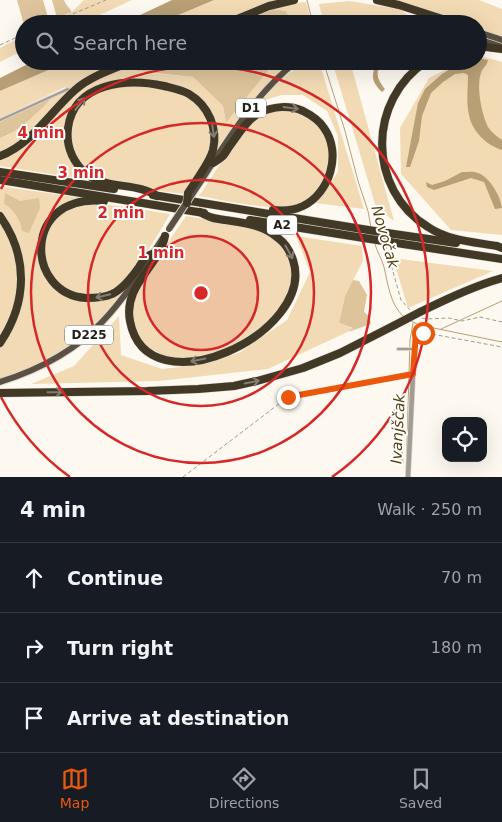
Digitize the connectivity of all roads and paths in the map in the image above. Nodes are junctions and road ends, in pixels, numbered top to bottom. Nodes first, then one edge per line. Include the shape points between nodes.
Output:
1 (106, 0) edge
2 (294, 0) edge
3 (377, 0) edge
4 (70, 15) edge
5 (248, 15) edge
6 (430, 15) edge
7 (487, 35) edge
8 (15, 38) edge
9 (502, 40) edge
10 (487, 42) edge
11 (0, 45) edge
12 (487, 47) edge
13 (502, 48) edge
14 (111, 70) edge
15 (287, 70) edge
16 (416, 70) edge
17 (68, 88) dead end
18 (0, 120) edge
19 (0, 156) edge
20 (213, 163) junction
21 (0, 172) edge
22 (0, 180) edge
23 (199, 181) junction
24 (156, 196) junction
25 (186, 203) joint
26 (150, 204) junction
27 (226, 207) junction
28 (200, 212) junction
29 (0, 216) edge
30 (381, 221) dead end
31 (385, 231) junction
32 (167, 232) junction
33 (388, 243) junction
34 (502, 249) edge
35 (152, 254) junction
36 (502, 259) edge
37 (502, 278) edge
38 (419, 315) junction
39 (502, 322) edge
40 (423, 333) joint
41 (0, 343) edge
42 (502, 347) edge
43 (398, 349) dead end
44 (414, 349) junction
45 (413, 377) junction
46 (406, 379) dead end
47 (0, 382) edge
48 (0, 393) edge
49 (183, 477) edge
50 (408, 477) edge

1 - 4 path
2 - 5 highway
3 - 6 highway
7 - 9 main road
8 - 11 path
10 - 13 main road
12 - 13 highway
14 - 19 highway via 84,83 25,142
15 - 20 main road, D1 via 251,107
16 - 34 highway via 396,92 384,123 384,165 398,199 428,228 451,238
17 - 18 lane
20 - 23 main road, D1
20 -> 27 highway via 223,156 252,118 278,107 290,107 312,116 329,138 332,166 328,180 312,201 289,210 241,205
21 - 24 highway, A2
22 - 26 highway, A2
24 -> 23 highway via 148,190 109,184 89,176 75,161 68,141 69,121 77,105 95,90 116,84 142,83 180,91 197,100 207,112 214,130 213,150
23 - 25 highway, bridge via 188,193
24 - 27 highway, A2
25 - 32 main road, bridge
26 - 28 highway, A2
35 -> 26 highway via 117,291 88,298 71,295 57,286 44,265 41,248 44,231 52,218 72,204 96,200 139,207
27 - 31 highway, A2, bridge
28 -> 32 highway via 211,218 264,229 280,239 294,264 295,279 290,297 266,327 240,346 219,355 183,362 162,360 148,353 134,336 129,311 131,298 163,246
28 - 33 highway, A2, bridge
29 - 41 highway via 18,252 22,280 13,321
30 - 31 path
31 - 34 highway, A2
32 - 35 main road, D225
33 - 36 highway, A2
33 - 38 path via 401,300 408,310
35 - 47 main road, D225 via 114,309 90,334 45,365
37 - 38 highway via 462,292
38 - 39 path via 462,321 480,317
48 -> 38 highway, bridge via 234,386 302,368
40 - 42 path
40 - 44 lane via 416,332
43 - 44 lane
44 - 45 lane
45 - 46 lane
45 - 49 path via 288,397
45 - 50 street

